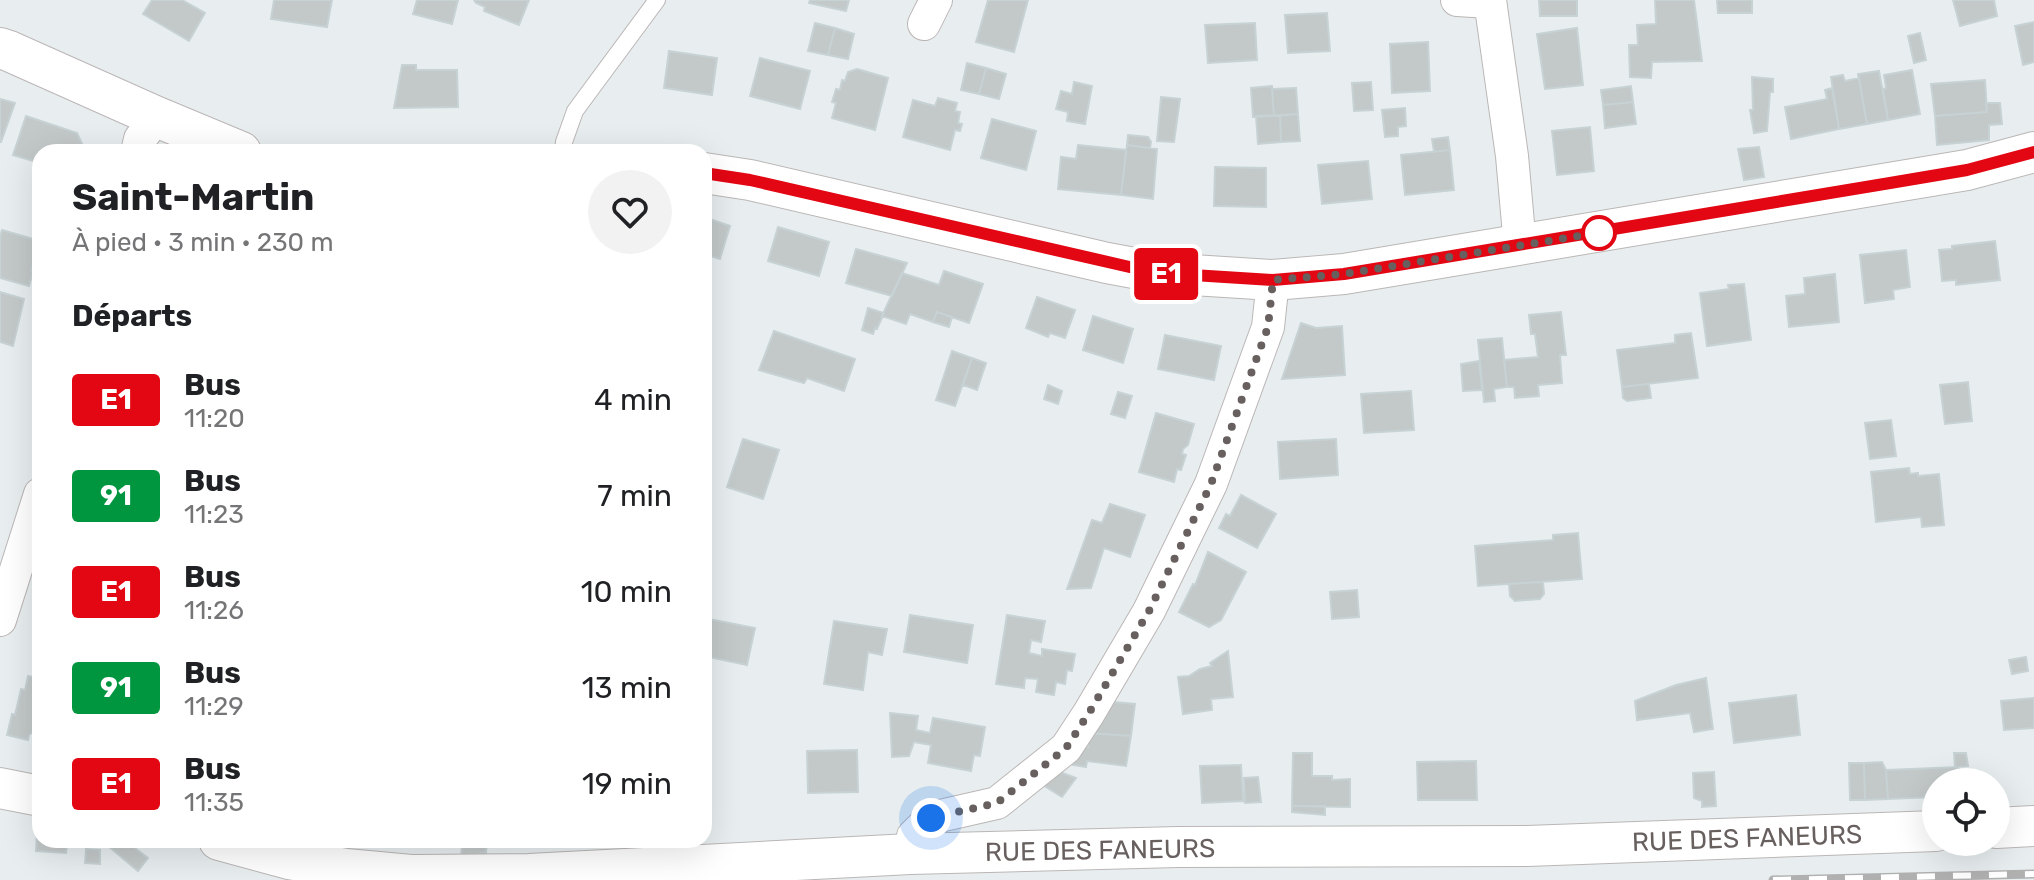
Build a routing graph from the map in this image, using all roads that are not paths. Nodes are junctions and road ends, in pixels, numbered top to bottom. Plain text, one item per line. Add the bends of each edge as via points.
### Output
1 (657, 0) edge
2 (1457, 0) edge
3 (1490, 1) edge
4 (0, 48) edge
5 (157, 117) junction
6 (139, 144) edge
7 (222, 144) edge
8 (564, 144) edge
9 (2034, 152) edge
10 (712, 174) edge
11 (1520, 246) junction
12 (1273, 280) junction
13 (32, 519) edge
14 (0, 620) edge
15 (0, 788) edge
16 (32, 794) edge
17 (2034, 826) edge
18 (2010, 827) edge
19 (1922, 832) edge
20 (248, 848) edge
21 (910, 854) junction

1 - 8 lane via 575,111
2 - 3 street
3 - 11 street
4 - 5 street
5 - 6 street
5 - 7 street
9 - 11 street via 1967,170
10 - 12 street via 1134,268
11 - 12 street
12 - 21 street via 1268,327 1211,484 1149,611 1089,713 1066,748 997,803 931,818 913,836
13 - 14 street
15 - 16 street
17 - 18 street
19 - 21 street, RUE DES FANEURS via 1527,846
20 - 21 street, RUE DES FANEURS via 346,869 411,875

